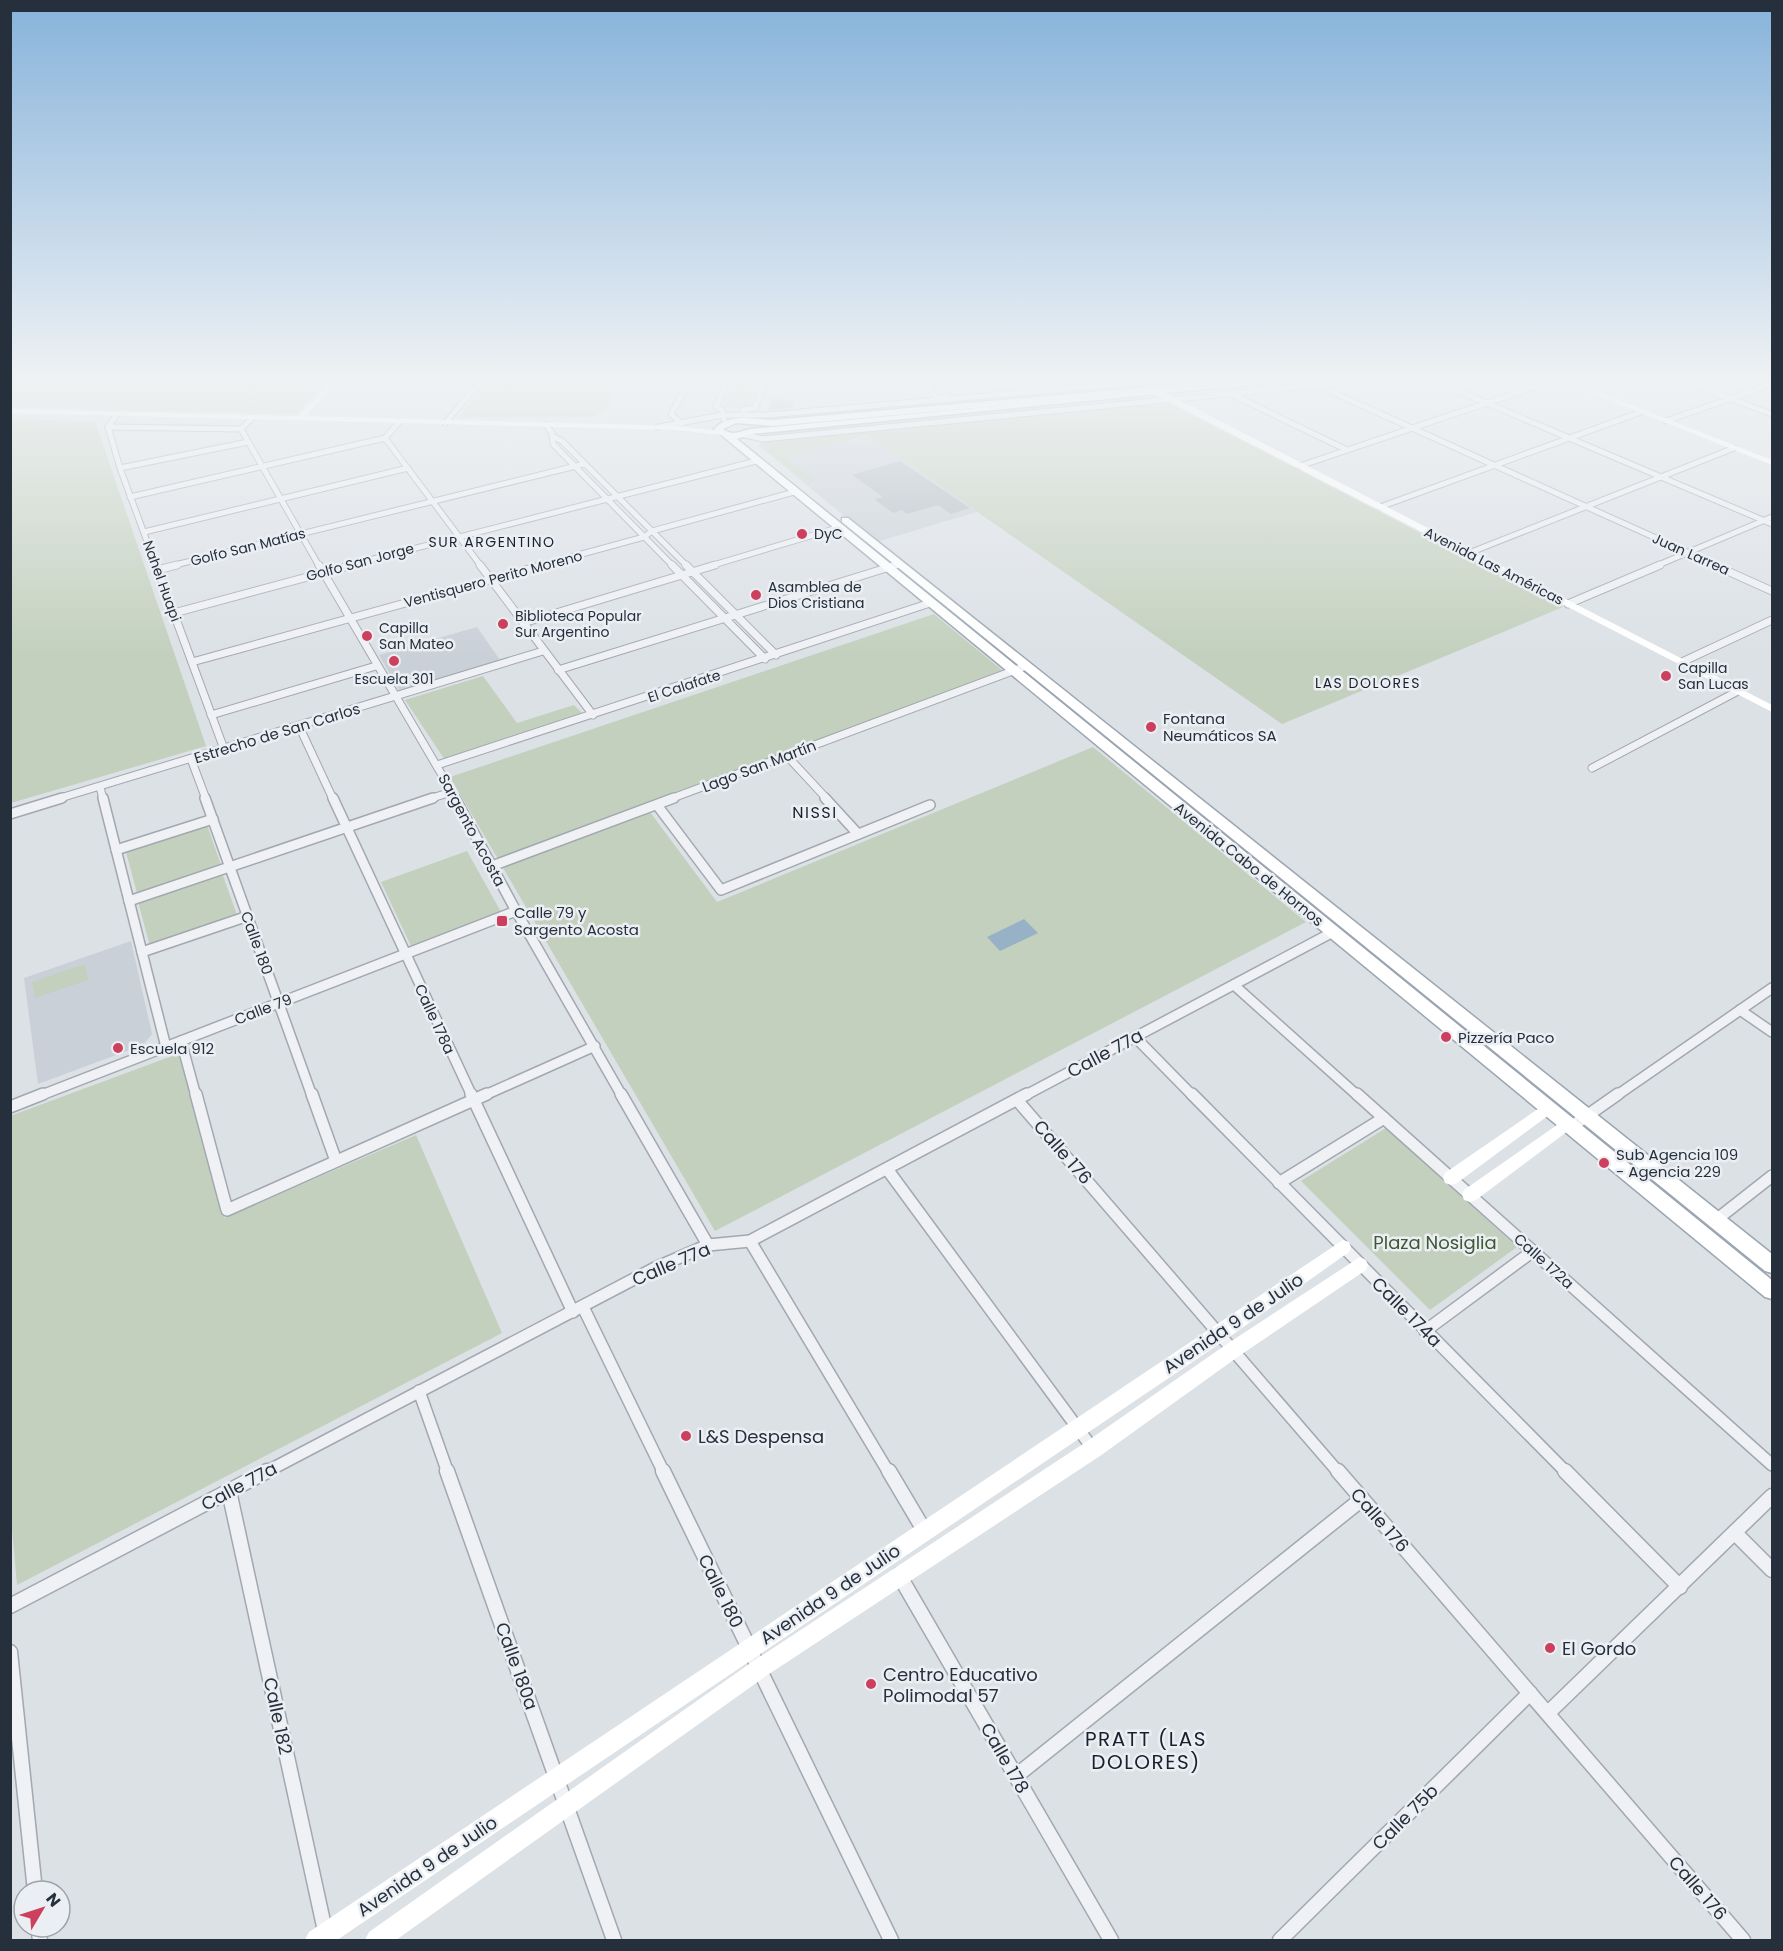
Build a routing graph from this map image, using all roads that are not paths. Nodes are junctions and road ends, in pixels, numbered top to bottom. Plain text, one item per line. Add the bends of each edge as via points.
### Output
1 (122, 473) edge
2 (237, 473) edge
3 (267, 473) edge
4 (387, 473) edge
5 (412, 473) edge
6 (549, 473) edge
7 (580, 473) edge
8 (593, 473) edge
9 (707, 473) edge
10 (771, 473) edge
11 (785, 473) edge
12 (1314, 473) edge
13 (1477, 473) edge
14 (1513, 473) edge
15 (1652, 473) edge
16 (1671, 473) edge
17 (1661, 477) junction
18 (794, 492) junction
19 (615, 496) junction
20 (130, 497) junction
21 (605, 498) junction
22 (282, 499) junction
23 (435, 501) junction
24 (1380, 507) junction
25 (1588, 507) junction
26 (1773, 517) edge
27 (1765, 521) junction
28 (1773, 524) edge
29 (837, 528) junction
30 (652, 531) junction
31 (144, 532) junction
32 (302, 533) junction
33 (459, 536) junction
34 (644, 537) junction
35 (1469, 553) junction
36 (1689, 554) junction
37 (893, 566) junction
38 (158, 570) junction
39 (691, 571) junction
40 (324, 572) junction
41 (682, 576) junction
42 (490, 580) junction
43 (1773, 591) edge
44 (930, 603) junction
45 (1568, 604) junction
46 (174, 613) junction
47 (734, 615) junction
48 (723, 618) junction
49 (349, 619) junction
50 (1773, 620) edge
51 (523, 623) junction
52 (543, 651) junction
53 (776, 655) junction
54 (765, 659) junction
55 (192, 662) junction
56 (1682, 662) junction
57 (376, 666) junction
58 (1026, 666) junction
59 (558, 670) junction
60 (1013, 671) junction
61 (1738, 691) junction
62 (394, 697) junction
63 (1773, 709) edge
64 (211, 715) junction
65 (593, 715) junction
66 (299, 726) junction
67 (224, 749) junction
68 (788, 756) junction
69 (192, 759) junction
70 (437, 765) junction
71 (1592, 768) dead end
72 (100, 787) junction
73 (451, 792) junction
74 (657, 805) junction
75 (930, 805) dead end
76 (10, 814) edge
77 (213, 819) junction
78 (346, 827) junction
79 (858, 834) junction
80 (116, 850) junction
81 (492, 866) junction
82 (230, 867) junction
83 (129, 901) junction
84 (516, 911) junction
85 (248, 916) junction
86 (1333, 932) junction
87 (142, 952) junction
88 (405, 954) junction
89 (1234, 985) junction
90 (1773, 988) edge
91 (279, 1003) junction
92 (1740, 1010) junction
93 (1773, 1032) edge
94 (1135, 1038) junction
95 (181, 1041) junction
96 (594, 1046) junction
97 (166, 1047) junction
98 (473, 1100) junction
99 (1017, 1100) junction
100 (10, 1107) edge
101 (1548, 1108) junction
102 (1587, 1116) junction
103 (1384, 1118) junction
104 (1569, 1126) junction
105 (336, 1161) junction
106 (887, 1169) junction
107 (1773, 1176) edge
108 (1451, 1178) junction
109 (1279, 1184) junction
110 (1470, 1195) junction
111 (1716, 1220) junction
112 (750, 1241) junction
113 (708, 1245) junction
114 (1343, 1247) junction
115 (1533, 1251) junction
116 (1360, 1265) junction
117 (1773, 1265) edge
118 (1773, 1291) edge
119 (578, 1309) junction
120 (1425, 1331) junction
121 (1219, 1334) junction
122 (1233, 1350) junction
123 (419, 1391) junction
124 (1077, 1427) junction
125 (1093, 1449) junction
126 (1773, 1465) edge
127 (229, 1491) junction
128 (1773, 1496) edge
129 (1362, 1499) junction
130 (924, 1530) junction
131 (1735, 1533) junction
132 (1773, 1570) edge
133 (899, 1575) junction
134 (1680, 1587) junction
135 (10, 1606) edge
136 (749, 1648) junction
137 (10, 1652) edge
138 (759, 1669) junction
139 (1530, 1693) junction
140 (1548, 1713) junction
141 (1016, 1776) junction
142 (557, 1779) junction
143 (567, 1807) junction
144 (33, 1879) edge
145 (323, 1939) edge
146 (1739, 1939) edge
147 (377, 1941) edge
148 (614, 1941) edge
149 (891, 1941) edge
150 (1111, 1941) edge
151 (1280, 1941) edge

1 - 20 street, Nahel Huapi
2 - 20 street
3 - 22 street, Sargento Acosta
4 - 22 street
5 - 23 street
6 - 23 street, Golfo San Matías
7 - 21 street
8 - 19 street
9 - 19 street, Golfo San Jorge
10 - 18 main road, Avenida Cabo de Hornos
11 - 37 main road, Avenida Cabo de Hornos
12 - 24 main road, Avenida Las Américas
13 - 24 street
14 - 25 street, Juan Larrea
15 - 17 street
16 - 17 street
17 - 25 street
17 - 27 street
18 - 29 main road, Avenida Cabo de Hornos
18 - 30 street, Ventisquero Perito Moreno
19 - 21 street, Golfo San Jorge
19 - 30 street
20 - 31 street, Nahel Huapi
21 - 33 street, Golfo San Jorge
21 - 34 street
22 - 31 street
22 - 32 street, Sargento Acosta
23 - 32 street, Golfo San Matías
23 - 33 street
24 - 35 main road, Avenida Las Américas
25 - 35 street
25 - 36 street, Juan Larrea
26 - 27 street
27 - 28 street
27 - 36 street
29 - 37 main road, Avenida Cabo de Hornos
29 - 39 street
30 - 34 street, Ventisquero Perito Moreno
30 - 39 street
31 - 38 street, Nahel Huapi
32 - 38 street, Golfo San Matías
32 - 40 street, Sargento Acosta
33 - 40 street, Golfo San Jorge
33 - 42 street
34 - 41 street
34 - 42 street, Ventisquero Perito Moreno
35 - 45 main road, Avenida Las Américas
36 - 43 street, Juan Larrea
36 - 45 street
37 - 44 main road, Avenida Cabo de Hornos
37 - 47 street
37 - 58 main road, Avenida Cabo de Hornos
38 - 46 street, Nahel Huapi
39 - 41 street
39 - 47 street
40 - 46 street, Golfo San Jorge
40 - 49 street, Sargento Acosta
41 - 48 street
41 - 51 street
42 - 49 street, Ventisquero Perito Moreno
42 - 51 street
44 - 53 street, El Calafate
44 - 60 main road, Avenida Cabo de Hornos
45 - 56 main road, Avenida Las Américas
46 - 55 street, Nahel Huapi
47 - 48 street
47 - 53 street
48 - 54 street
48 - 59 street
49 - 55 street, Ventisquero Perito Moreno
49 - 57 street, Sargento Acosta
50 - 56 street
51 - 52 street
52 - 59 street
52 - 62 street, Estrecho de San Carlos
53 - 54 street, El Calafate
54 - 65 street, El Calafate
55 - 64 street, Nahel Huapi
56 - 61 main road, Avenida Las Américas
57 - 62 street, Sargento Acosta
57 - 64 street
58 - 60 street, Lago San Martín
58 - 102 main road, Avenida Cabo de Hornos
59 - 65 street
60 - 68 street, Lago San Martín
60 - 86 main road, Avenida Cabo de Hornos
61 - 63 main road, Avenida Las Américas
61 - 71 street
62 - 66 street, Estrecho de San Carlos
62 - 70 street, Sargento Acosta
64 - 67 street, Nahel Huapi
65 - 70 street, El Calafate
66 - 67 street, Estrecho de San Carlos
66 - 78 street, Calle 178a
67 - 69 street, Estrecho de San Carlos
68 - 74 street, Lago San Martín
68 - 79 street
69 - 72 street, Estrecho de San Carlos
69 - 77 street, Calle 180
70 - 73 street, Sargento Acosta
72 - 76 street, Estrecho de San Carlos
72 - 80 street
73 - 78 street
73 - 81 street, Sargento Acosta
74 - 79 street via 721,890
74 - 81 street, Lago San Martín
75 - 79 street
77 - 80 street
77 - 82 street, Calle 180
78 - 82 street
78 - 88 street, Calle 178a
80 - 83 street
81 - 84 street, Sargento Acosta
82 - 83 street
82 - 85 street, Calle 180
83 - 87 street
84 - 88 street, Calle 79
84 - 96 street, Sargento Acosta
85 - 87 street
85 - 91 street, Calle 180
86 - 89 street, Calle 77a
86 - 101 main road, Avenida Cabo de Hornos
87 - 97 street
88 - 91 street, Calle 79
88 - 98 street, Calle 178a
89 - 94 street, Calle 77a
89 - 103 street, Calle 172a
90 - 92 street
91 - 95 street, Calle 79
91 - 105 street, Calle 180
92 - 93 street
92 - 102 street
94 - 99 street, Calle 77a
94 - 109 street, Calle 174a
95 - 97 street, Calle 79
95 - 105 street via 227,1210
96 - 98 street
96 - 113 street, Sargento Acosta
97 - 100 street, Calle 79
98 - 105 street
98 - 119 street, Calle 178a
99 - 106 street, Calle 77a
99 - 121 street, Calle 176
101 - 104 main road, Avenida Cabo de Hornos
101 - 108 main road
102 - 104 street
102 - 111 main road, Avenida Cabo de Hornos
103 - 108 street, Calle 172a
103 - 109 street
104 - 110 main road
104 - 118 main road, Avenida Cabo de Hornos
106 - 112 street, Calle 77a
106 - 124 street
107 - 111 street
108 - 110 street, Calle 172a
109 - 114 street, Calle 174a
110 - 115 street, Calle 172a
111 - 117 main road, Avenida Cabo de Hornos
112 - 113 street, Calle 77a
112 - 130 street
113 - 119 street, Calle 77a
114 - 116 street, Calle 174a
114 - 121 main road, Avenida 9 de Julio
115 - 120 street
115 - 126 street, Calle 172a
116 - 120 street, Calle 174a
116 - 122 main road, Avenida 9 de Julio
119 - 123 street, Calle 77a
119 - 136 street, Calle 180
120 - 134 street, Calle 174a
121 - 122 street, Calle 176
121 - 124 main road, Avenida 9 de Julio
122 - 125 main road, Avenida 9 de Julio
122 - 129 street, Calle 176
123 - 127 street, Calle 77a
123 - 142 street, Calle 180a
124 - 125 street
124 - 130 main road, Avenida 9 de Julio
125 - 133 main road, Avenida 9 de Julio
127 - 135 street, Calle 77a
127 - 145 street, Calle 182
128 - 131 street
129 - 139 street, Calle 176
129 - 141 street
130 - 136 main road, Avenida 9 de Julio
131 - 132 street
131 - 134 street
133 - 138 main road, Avenida 9 de Julio
133 - 141 street, Calle 178
134 - 140 street
136 - 138 street, Calle 180
136 - 142 main road, Avenida 9 de Julio
137 - 144 street
138 - 143 main road, Avenida 9 de Julio
138 - 149 street, Calle 180
139 - 140 street, Calle 176
139 - 151 street, Calle 75b
140 - 146 street, Calle 176
141 - 150 street, Calle 178
142 - 143 street, Calle 180a
142 - 145 main road, Avenida 9 de Julio
143 - 147 main road, Avenida 9 de Julio
143 - 148 street, Calle 180a

